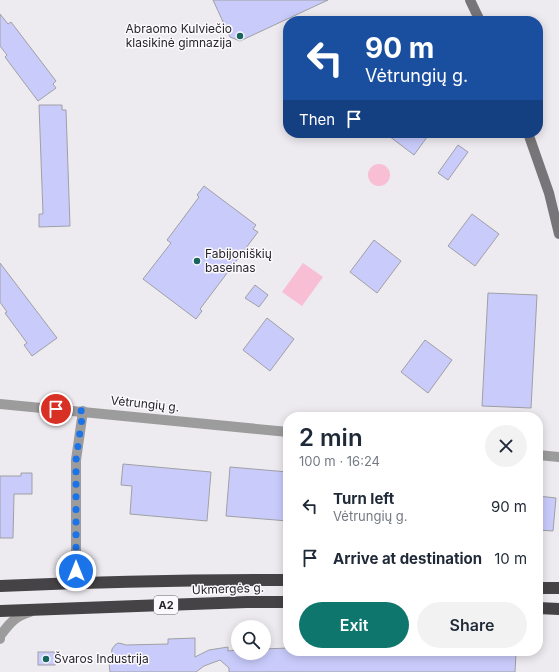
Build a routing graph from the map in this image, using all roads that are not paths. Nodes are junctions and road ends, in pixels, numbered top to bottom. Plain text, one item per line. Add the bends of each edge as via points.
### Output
1 (470, 0) edge
2 (478, 16) edge
3 (530, 138) edge
4 (559, 234) edge
5 (0, 404) edge
6 (83, 411) junction
7 (283, 431) edge
8 (543, 455) edge
9 (559, 457) edge
10 (283, 580) edge
11 (76, 582) junction
12 (0, 586) edge
13 (543, 588) edge
14 (559, 588) edge
15 (283, 602) edge
16 (543, 608) edge
17 (44, 609) junction
18 (559, 609) edge
19 (0, 611) edge
20 (0, 639) edge

1 - 2 main road
3 - 4 main road
5 - 6 street, Vėtrungių g.
6 - 7 street, Vėtrungių g.
6 - 11 street via 76,460
8 - 9 street
10 - 11 highway, Ukmergės g. / A2
11 - 12 highway, Ukmergės g. / A2
13 - 14 highway
15 - 17 highway, Ukmergės g. / A2
16 - 18 highway
17 - 19 highway, Ukmergės g. / A2
17 - 20 street via 18,616 10,621

